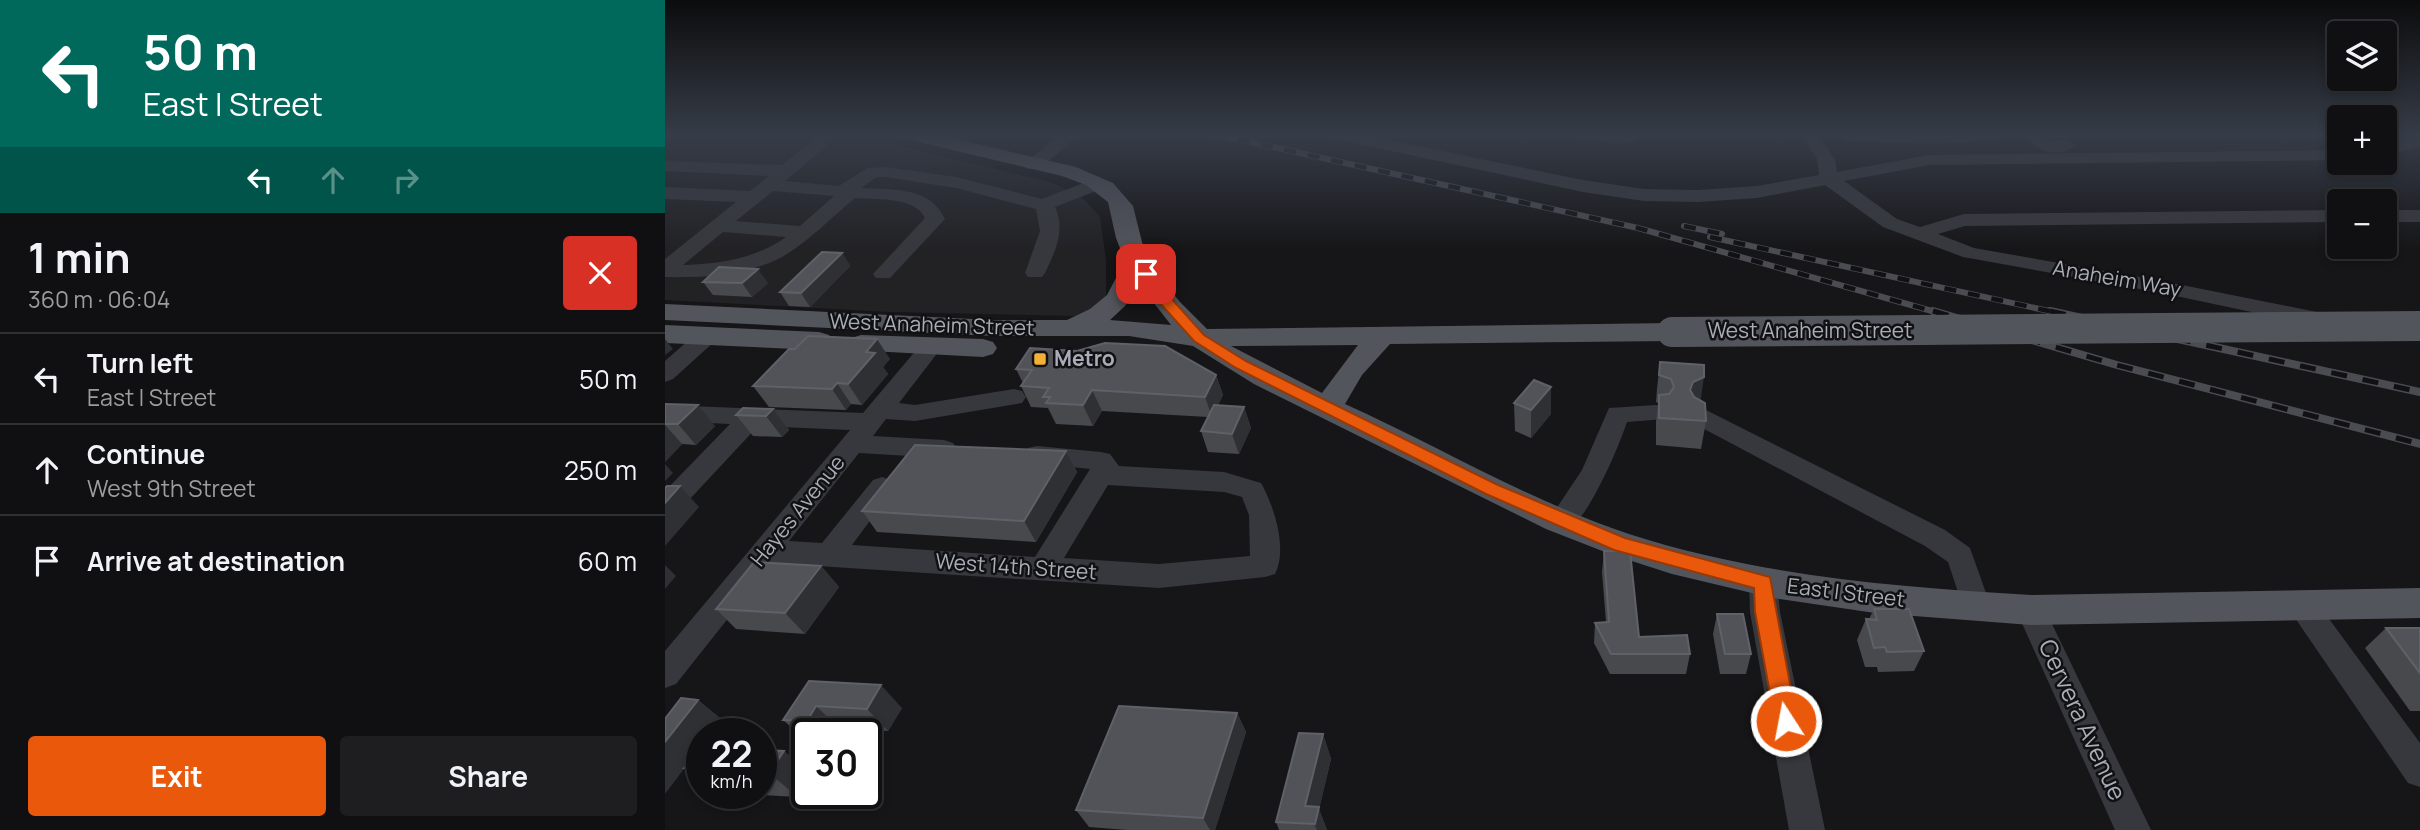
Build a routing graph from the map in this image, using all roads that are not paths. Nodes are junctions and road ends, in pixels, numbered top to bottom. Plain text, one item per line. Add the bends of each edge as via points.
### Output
1 (785, 173) edge
2 (872, 173) edge
3 (891, 173) edge
4 (1071, 173) edge
5 (1520, 173) edge
6 (1828, 173) edge
7 (1862, 173) edge
8 (1829, 179) junction
9 (1098, 183) junction
10 (762, 191) junction
11 (847, 192) junction
12 (665, 193) edge
13 (1044, 205) junction
14 (2327, 216) edge
15 (2397, 216) edge
16 (2420, 216) edge
17 (718, 226) junction
18 (802, 232) junction
19 (1919, 234) junction
20 (1138, 260) junction
21 (665, 270) edge
22 (1035, 273) dead end
23 (883, 274) dead end
24 (665, 312) edge
25 (2420, 326) edge
26 (1065, 329) junction
27 (665, 334) edge
28 (707, 336) junction
29 (1383, 336) junction
30 (1199, 338) junction
31 (2420, 340) edge
32 (931, 347) junction
33 (665, 374) edge
34 (1014, 397) dead end
35 (1329, 407) junction
36 (665, 413) edge
37 (1656, 413) edge
38 (874, 416) junction
39 (1700, 416) edge
40 (752, 417) junction
41 (852, 444) junction
42 (913, 447) junction
43 (971, 451) edge
44 (1009, 453) edge
45 (1103, 470) junction
46 (665, 508) edge
47 (1562, 521) junction
48 (766, 551) junction
49 (829, 555) junction
50 (1043, 568) junction
51 (1763, 582) junction
52 (2420, 603) edge
53 (2304, 606) junction
54 (1976, 607) junction
55 (2031, 610) junction
56 (665, 674) edge
57 (2420, 771) edge
58 (1807, 830) edge
59 (2133, 830) edge

1 - 10 street
2 - 11 street
3 - 13 street via 967,185
4 - 9 main road
5 - 8 street via 1644,195 1756,192
6 - 8 street
7 - 8 street
8 - 19 street, Anaheim Way via 1890,223
9 - 13 street
9 - 20 main road via 1116,197 1125,214 1128,240
10 - 11 street
10 - 12 street
10 - 17 street
11 - 18 street
11 - 23 street via 915,198 935,219
13 - 22 street via 1051,216 1049,243
14 - 19 street via 1964,220
15 - 16 street
17 - 18 street
17 - 21 street
18 - 21 street via 777,252 752,260 698,272
19 - 31 street, Anaheim Way via 1985,256 2162,286
20 - 26 main road via 1117,301 1098,318
20 - 30 main road via 1154,288
24 - 26 main road, West Anaheim Street
25 - 29 main road, West Anaheim Street, bridge
26 - 30 main road, West Anaheim Street via 1129,328
27 - 28 main road, West Anaheim Street
28 - 32 main road, West Anaheim Street
28 - 33 street
29 - 30 main road, West Anaheim Street
29 - 35 main road via 1354,364
30 - 32 main road, West Anaheim Street via 1139,348
30 - 35 main road, East I Street
32 - 38 street, Hayes Avenue
34 - 38 street
35 - 47 main road, East I Street
36 - 40 street
37 - 47 street via 1618,414 1602,460
38 - 40 street
38 - 41 street, Hayes Avenue
39 - 54 street via 1934,538 1960,556
40 - 46 street
41 - 42 street
41 - 48 street, Hayes Avenue
42 - 43 street
42 - 49 street
44 - 45 street via 1101,461
45 - 50 street
45 - 50 street, West 14th Street via 1224,482 1252,491 1263,515 1265,566 1159,576
47 - 51 main road, East I Street via 1621,545
48 - 49 street, West 14th Street
48 - 56 street, Hayes Avenue
49 - 50 street, West 14th Street
51 - 54 main road, East I Street
51 - 58 street
52 - 53 main road, East I Street
53 - 55 main road, East I Street
53 - 57 street
54 - 55 main road, East I Street
55 - 59 street, Cervera Avenue

